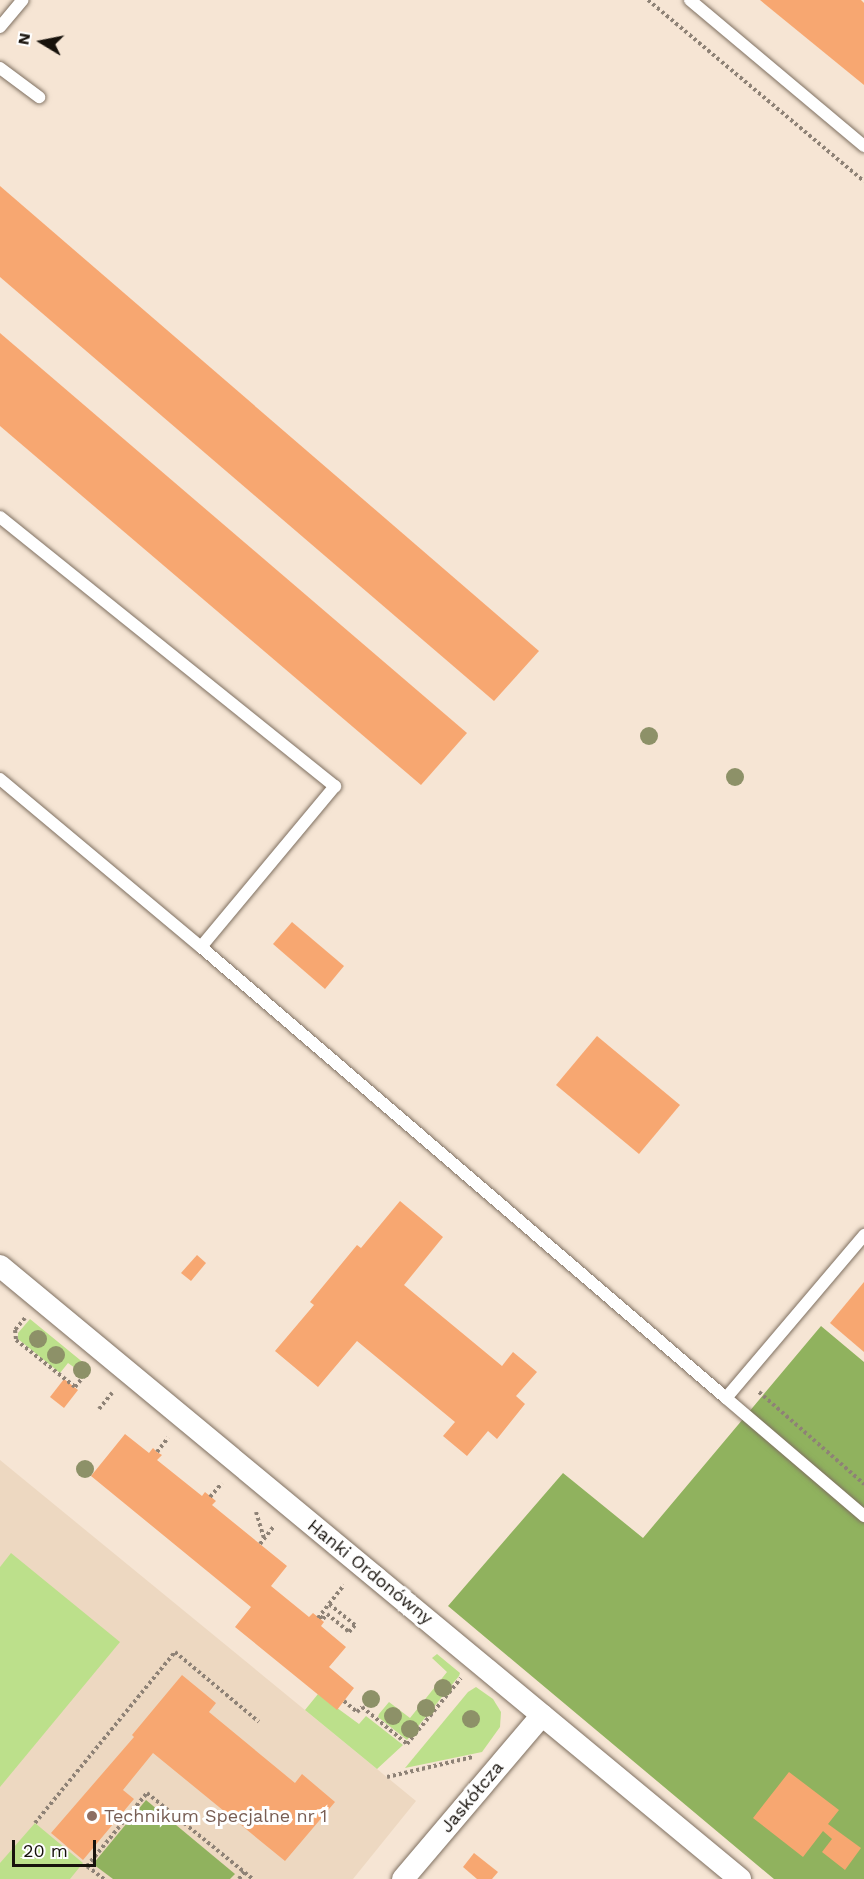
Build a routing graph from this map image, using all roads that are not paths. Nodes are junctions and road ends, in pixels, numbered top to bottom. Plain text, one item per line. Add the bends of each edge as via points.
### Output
1 (24, 0) edge
2 (690, 0) edge
3 (0, 27) edge
4 (0, 68) edge
5 (39, 97) dead end
6 (864, 146) edge
7 (0, 517) edge
8 (0, 779) edge
9 (201, 947) junction
10 (864, 1235) edge
11 (0, 1266) edge
12 (726, 1398) junction
13 (864, 1516) edge
14 (542, 1715) junction
15 (403, 1879) edge
16 (740, 1879) edge

1 - 3 lane
2 - 6 lane
4 - 5 lane
7 - 9 lane via 335,786
8 - 9 lane
9 - 12 lane
10 - 12 lane
11 - 14 street, Hanki Ordonówny
12 - 13 lane
14 - 15 street, Jaskółcza
14 - 16 street, Hanki Ordonówny

